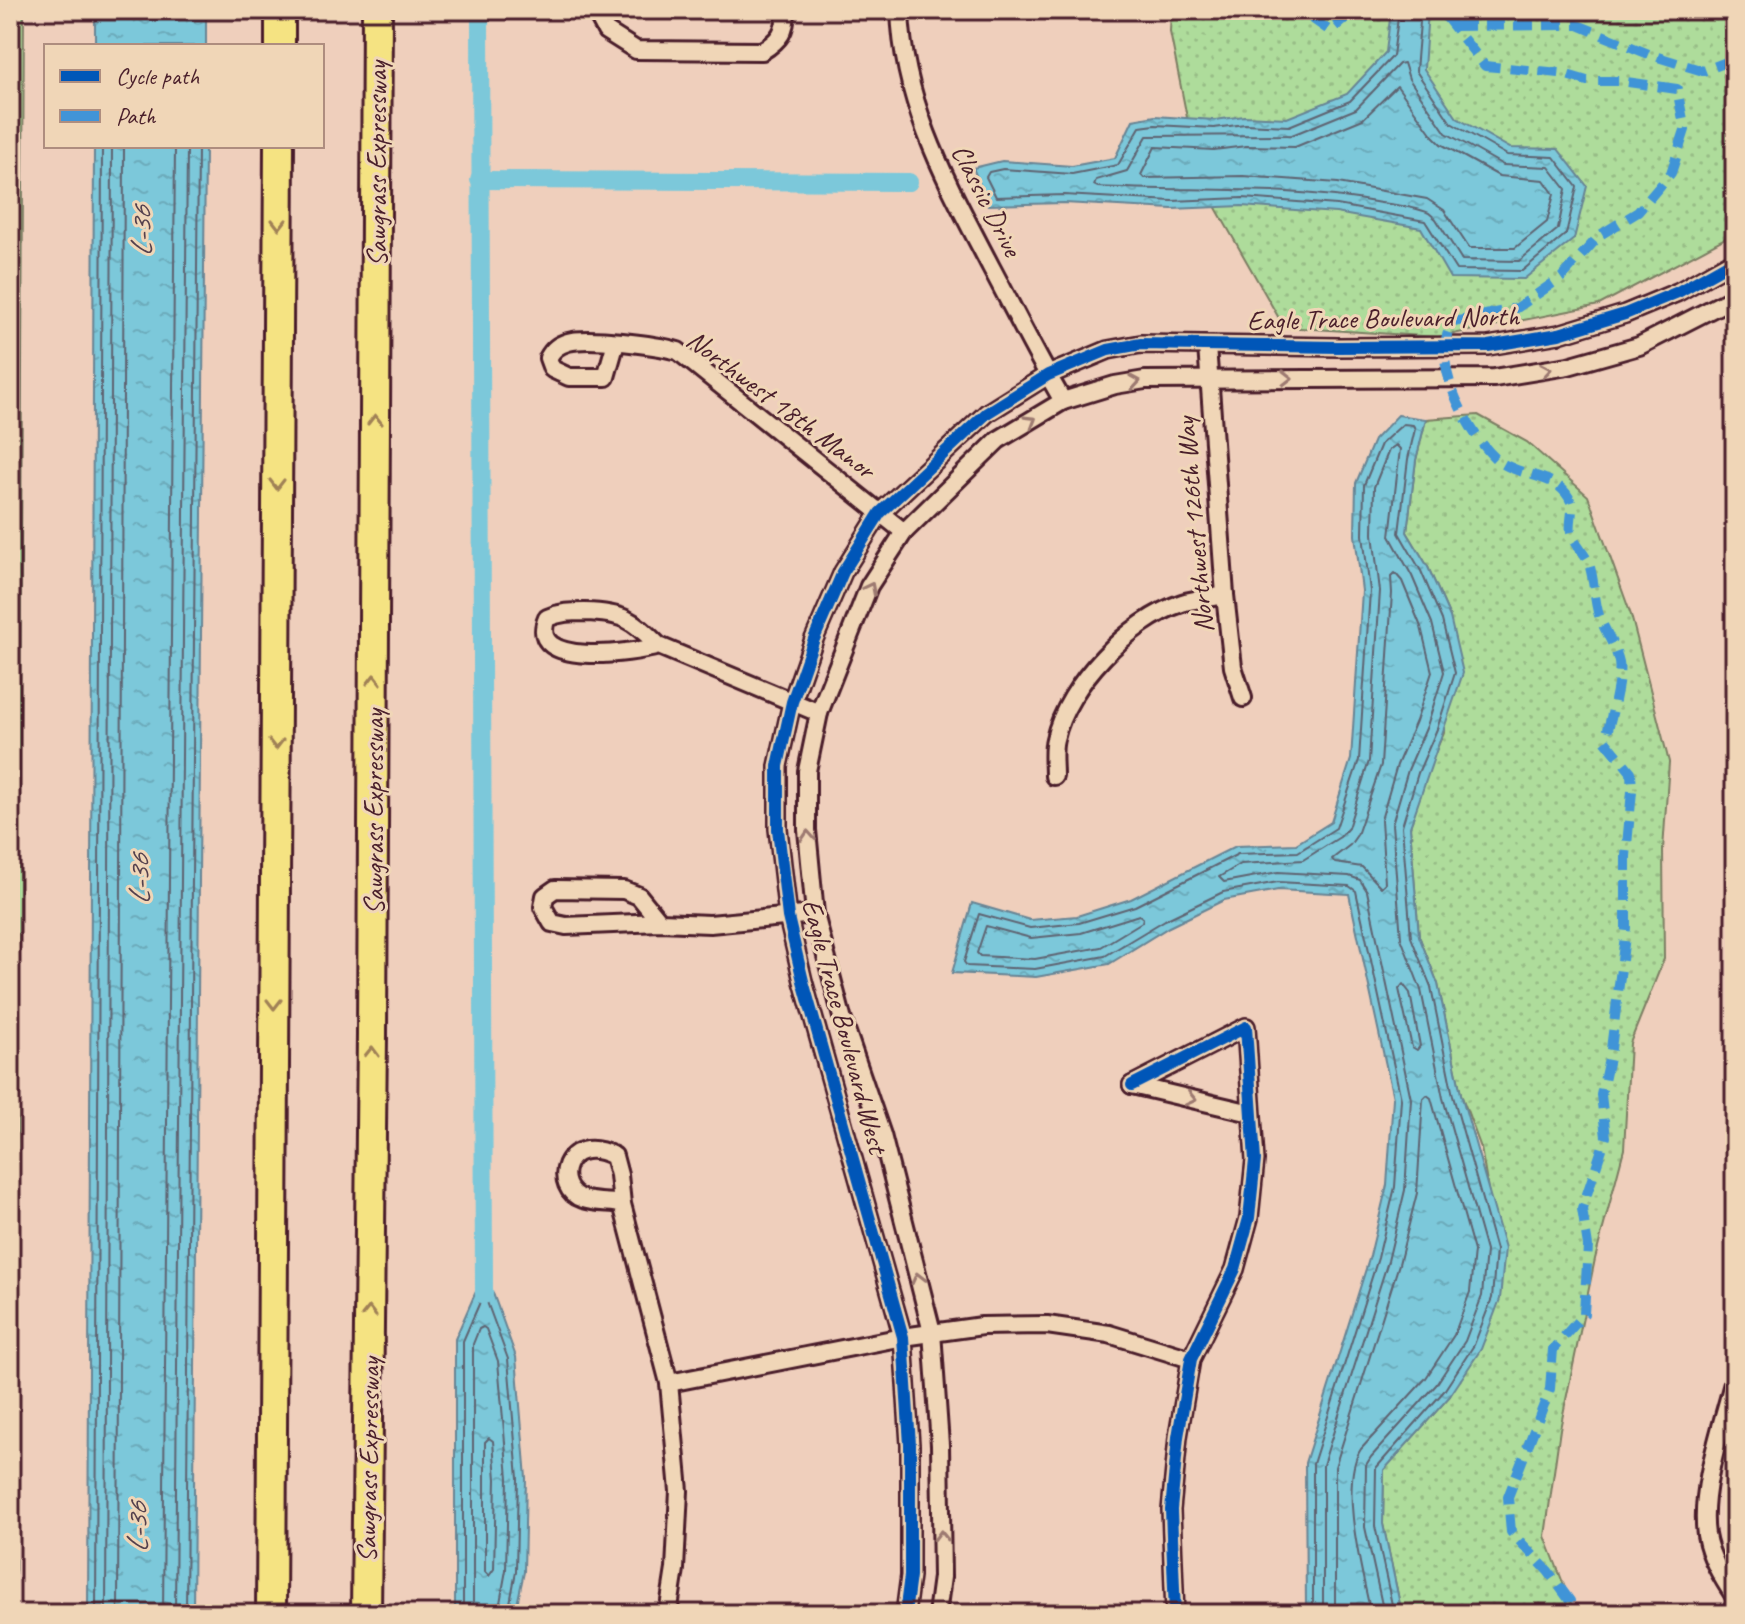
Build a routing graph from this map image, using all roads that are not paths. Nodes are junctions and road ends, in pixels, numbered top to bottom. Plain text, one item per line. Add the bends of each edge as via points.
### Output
1 (280, 10) edge
2 (377, 10) edge
3 (598, 10) edge
4 (786, 10) edge
5 (900, 10) edge
6 (280, 44) edge
7 (279, 148) edge
8 (1735, 260) edge
9 (1735, 297) edge
10 (616, 342) dead end
11 (1207, 346) junction
12 (1048, 375) junction
13 (1209, 378) junction
14 (1063, 401) junction
15 (880, 513) junction
16 (904, 532) junction
17 (1225, 595) junction
18 (659, 646) junction
19 (1243, 698) dead end
20 (792, 702) junction
21 (819, 713) junction
22 (1054, 776) dead end
23 (815, 914) junction
24 (788, 917) junction
25 (660, 922) junction
26 (1251, 1113) junction
27 (622, 1204) dead end
28 (932, 1332) junction
29 (903, 1337) junction
30 (1191, 1359) junction
31 (1735, 1375) edge
32 (669, 1383) junction
33 (1735, 1597) edge
34 (271, 1614) edge
35 (366, 1614) edge
36 (668, 1614) edge
37 (905, 1614) edge
38 (937, 1614) edge
39 (1175, 1614) edge

1 - 6 highway
35 -> 2 highway, Sawgrass Expressway
3 - 4 street via 606,31 636,50 762,51 786,28
5 - 12 street, Classic Drive via 908,76 922,128
7 -> 34 highway
8 - 11 street, Eagle Trace Boulevard North via 1625,314 1559,334 1488,346
13 -> 9 street, Eagle Trace Boulevard North via 1494,378 1568,366 1639,346
10 - 15 street, Northwest 18th Manor via 678,351
11 - 12 street, Eagle Trace Boulevard West via 1141,344 1108,350
11 - 13 street, Northwest 126th Way
12 - 14 street, Classic Drive
12 - 15 street, Eagle Trace Boulevard West via 987,413
14 -> 13 street, Eagle Trace Boulevard West via 1145,380
13 - 17 street, Northwest 126th Way
16 -> 14 street, Eagle Trace Boulevard West via 998,440
15 - 16 street, Northwest 18th Manor
15 - 20 street, Eagle Trace Boulevard West via 843,572
21 -> 16 street, Eagle Trace Boulevard West via 869,586
17 - 19 street, Northwest 126th Way via 1233,667
17 - 22 street via 1182,603 1155,615 1100,662 1059,724
18 - 18 street via 615,613 562,611 547,618 543,628 545,640 561,653 636,653
18 - 20 street
20 - 21 street
20 - 24 street, Eagle Trace Boulevard West via 778,766 778,829
23 -> 21 street, Eagle Trace Boulevard West via 807,771
23 - 24 street
28 -> 23 street, Eagle Trace Boulevard West via 882,1135 843,1021
24 - 25 street
24 - 29 street, Eagle Trace Boulevard West
25 - 25 street via 639,896 624,890 555,889 545,896 543,907 552,923 566,926
26 -> 26 street via 1246,1027 1132,1085
26 - 30 street via 1255,1160 1249,1218 1235,1269
27 - 32 street
28 - 29 street
28 - 30 street via 1047,1325 1109,1334
38 -> 28 street, Eagle Trace Boulevard West via 942,1577 940,1445
29 - 32 street
29 - 37 street, Eagle Trace Boulevard West via 910,1445
30 - 39 street via 1171,1510
31 - 33 street via 1707,1485 1706,1535
32 - 36 street via 679,1491

